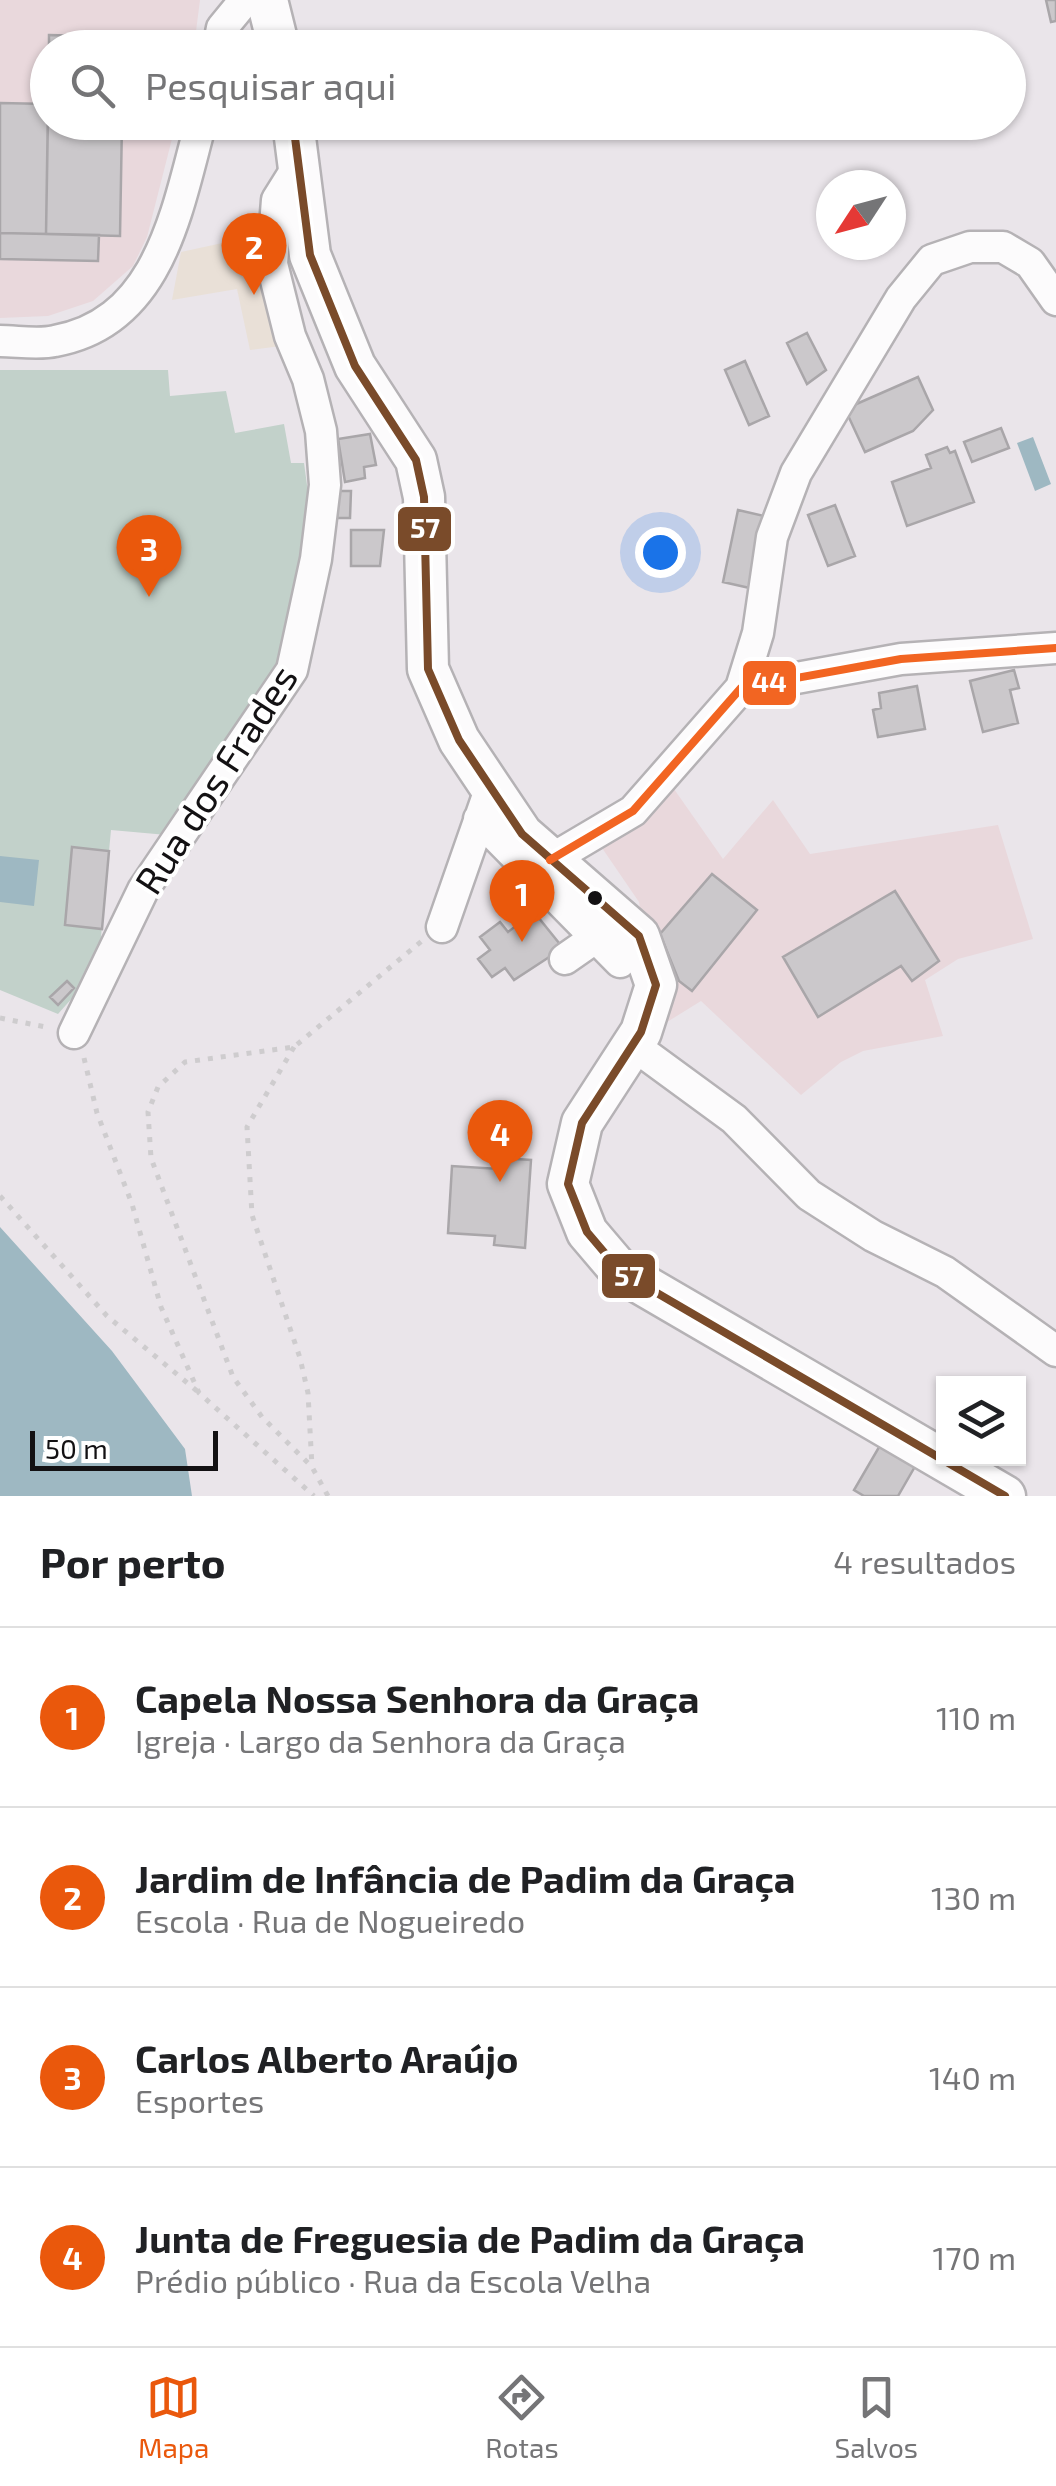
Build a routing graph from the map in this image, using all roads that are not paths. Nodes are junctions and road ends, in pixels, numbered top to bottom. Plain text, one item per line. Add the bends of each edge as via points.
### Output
1 (244, 0) edge
2 (266, 0) edge
3 (222, 30) edge
4 (274, 30) edge
5 (196, 140) edge
6 (294, 140) edge
7 (297, 168) junction
8 (1056, 300) edge
9 (0, 341) edge
10 (1056, 648) edge
11 (742, 688) junction
12 (484, 804) junction
13 (550, 860) junction
14 (442, 927) road end
15 (598, 936) junction
16 (565, 959) dead end
17 (620, 962) dead end
18 (74, 1033) road end
19 (633, 1044) junction
20 (1056, 1352) edge
21 (1006, 1496) edge

1 - 3 street
2 - 4 main road
5 - 9 street via 170,236 139,295 99,327 53,342
6 - 7 main road
7 - 12 main road via 310,255 355,366 416,460 424,497 428,670
7 - 18 street, Rua dos Frades via 276,200 272,264 321,431 324,485 292,670 143,890
8 - 11 street via 1030,263 1003,246 932,260 796,473 772,537
10 - 11 street via 901,659
11 - 13 street via 632,811
12 - 13 main road
12 - 14 street
12 - 15 street
13 - 19 main road via 639,936 656,984
15 - 16 street
15 - 17 street
19 - 20 street via 734,1119 809,1196 945,1272
19 - 21 main road via 582,1123 568,1184 587,1232 621,1272

